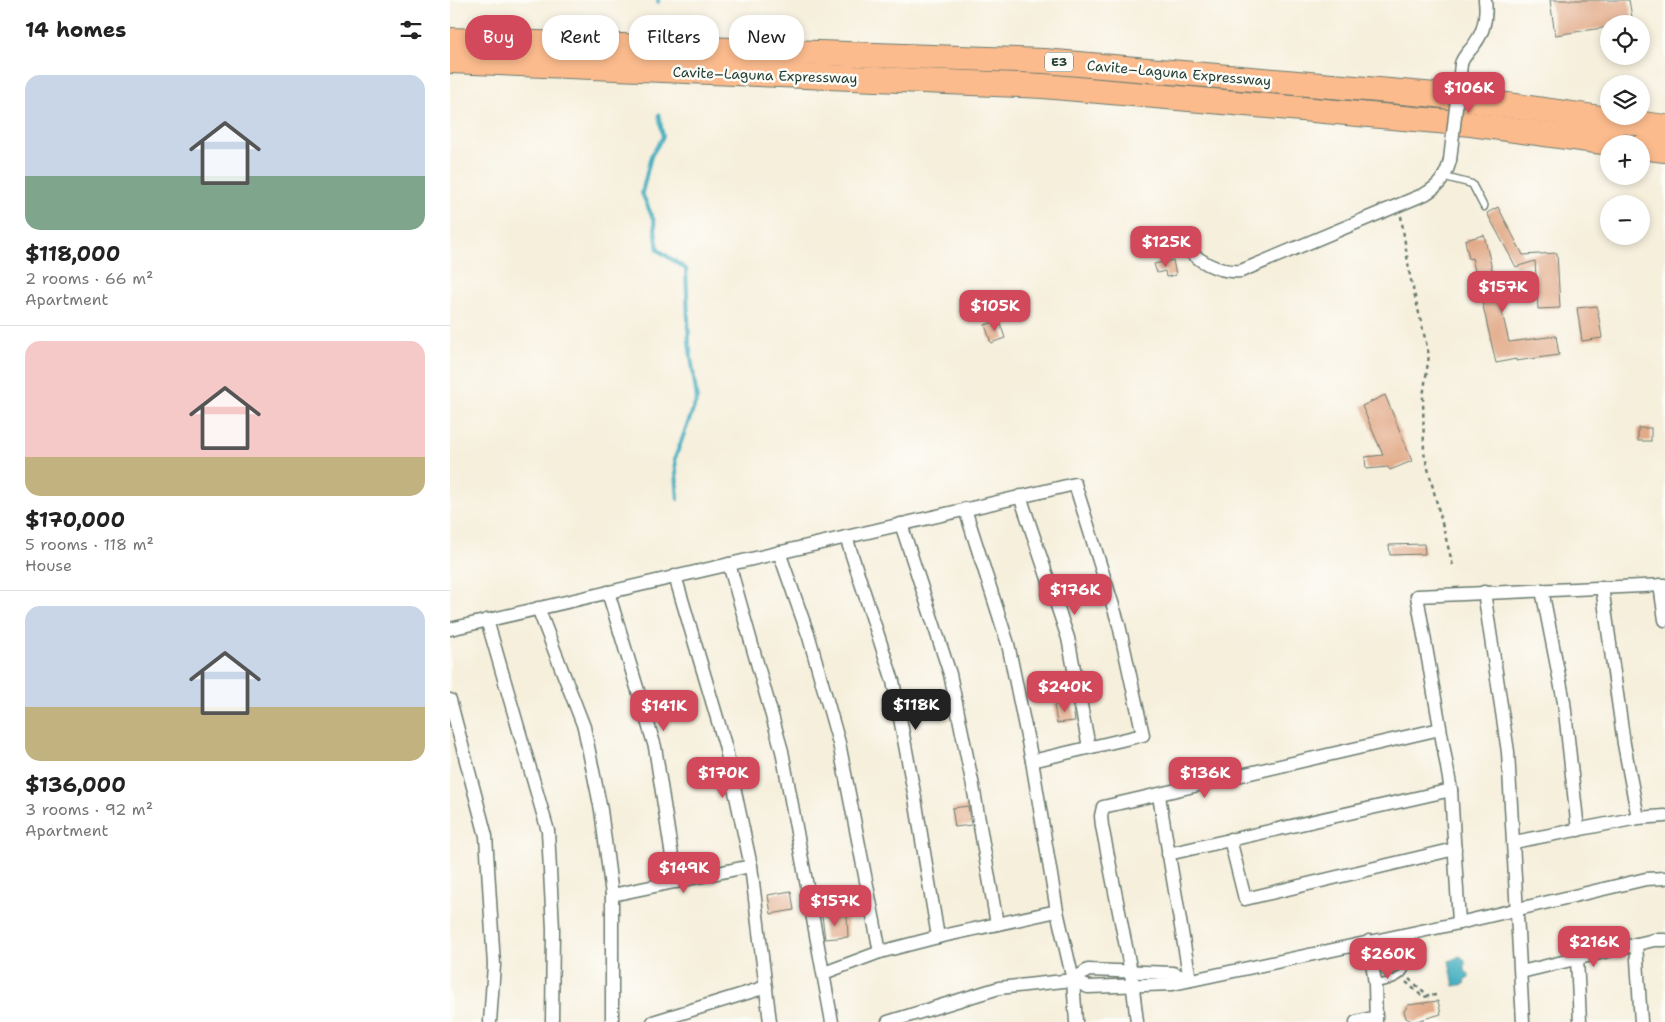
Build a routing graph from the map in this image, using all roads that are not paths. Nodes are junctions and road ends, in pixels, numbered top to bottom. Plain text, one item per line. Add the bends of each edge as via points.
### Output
1 (1485, 0) edge
2 (450, 40) edge
3 (450, 61) edge
4 (1665, 127) edge
5 (1600, 142) edge
6 (1650, 148) edge
7 (1665, 150) edge
8 (1445, 177) junction
9 (1484, 207) dead end
10 (1183, 244) dead end
11 (1020, 496) junction
12 (965, 509) junction
13 (901, 524) junction
14 (846, 537) junction
15 (779, 552) junction
16 (729, 564) junction
17 (675, 576) junction
18 (1662, 585) edge
19 (1602, 587) junction
20 (1542, 590) junction
21 (608, 592) junction
22 (1484, 592) junction
23 (538, 608) junction
24 (487, 620) junction
25 (1665, 620) edge
26 (450, 628) edge
27 (450, 700) edge
28 (1440, 729) junction
29 (1089, 747) junction
30 (1032, 761) junction
31 (1451, 790) junction
32 (1159, 796) junction
33 (1665, 816) edge
34 (1638, 818) junction
35 (1578, 830) junction
36 (1230, 839) junction
37 (1514, 842) junction
38 (1455, 849) junction
39 (1168, 854) junction
40 (751, 866) junction
41 (1665, 878) edge
42 (676, 882) junction
43 (612, 895) junction
44 (1517, 909) junction
45 (1057, 911) junction
46 (1459, 923) junction
47 (997, 924) junction
48 (1404, 934) junction
49 (938, 937) junction
50 (1665, 940) edge
51 (1369, 942) junction
52 (1636, 944) junction
53 (880, 952) junction
54 (1578, 958) junction
55 (1521, 972) junction
56 (824, 974) junction
57 (1132, 978) junction
58 (1073, 980) junction
59 (1190, 980) junction
60 (1375, 984) junction
61 (766, 987) junction
62 (1376, 1020) edge
63 (490, 1022) edge
64 (552, 1022) edge
65 (612, 1022) edge
66 (653, 1022) edge
67 (770, 1022) edge
68 (832, 1022) edge
69 (888, 1022) edge
70 (1076, 1022) edge
71 (1137, 1022) edge
72 (1356, 1022) edge
73 (1523, 1022) edge
74 (1580, 1022) edge
75 (1641, 1022) edge

1 - 8 street, bridge via 1481,34 1461,64 1450,160
2 - 4 highway, Cavite–Laguna Expressway / E3 via 1044,61 1436,96
3 - 5 highway, Cavite–Laguna Expressway / E3 via 1042,86 1471,124
6 - 7 highway
8 - 9 lane via 1472,184
8 - 10 street via 1436,188 1241,271 1218,269 1193,255
11 - 12 street
11 - 29 street via 1068,638
11 - 29 street via 1075,484 1119,625 1144,735
12 - 13 street
12 - 30 street via 1008,644
13 - 14 street
13 - 47 street via 950,674
14 - 15 street
14 - 49 street via 893,681
15 - 16 street
15 - 53 street via 809,637 839,743
16 - 17 street
16 - 56 street via 782,750
17 - 21 street
17 - 40 street via 726,744
18 - 19 street
18 - 25 street
19 - 20 street
19 - 34 street
20 - 22 street
20 - 35 street via 1564,702
21 - 23 street
21 - 42 street via 655,747
22 - 28 street via 1417,596
22 - 37 street via 1508,752
23 - 24 street
23 - 43 street via 584,727 601,810
24 - 26 street
24 - 64 street via 548,831 553,929
27 - 63 street via 486,836 494,966
28 - 31 street
28 - 32 street
29 - 30 street
30 - 45 street
31 - 36 street
31 - 38 street
32 - 39 street
32 - 57 street via 1103,807 1101,816
33 - 34 street
34 - 35 street
35 - 37 street
36 - 38 street via 1245,899
36 - 39 street
37 - 44 street
38 - 46 street
39 - 59 street
40 - 42 street
40 - 61 street
41 - 44 street via 1646,879
42 - 43 street
43 - 65 street
44 - 46 street
44 - 55 street
45 - 47 street
45 - 58 street
46 - 48 street
47 - 49 street
48 - 51 street
48 - 60 lane via 1408,960 1402,975 1390,982
49 - 53 street
50 - 52 street
51 - 59 street
51 - 60 street
52 - 54 street
52 - 75 street
53 - 56 street
54 - 55 street
54 - 74 street
55 - 73 street
56 - 68 street
57 - 58 street via 1088,987
57 - 59 street via 1173,984
57 - 71 street
58 - 69 street via 999,988
58 - 70 street
60 - 62 street
61 - 66 street
61 - 67 street
62 - 72 street

